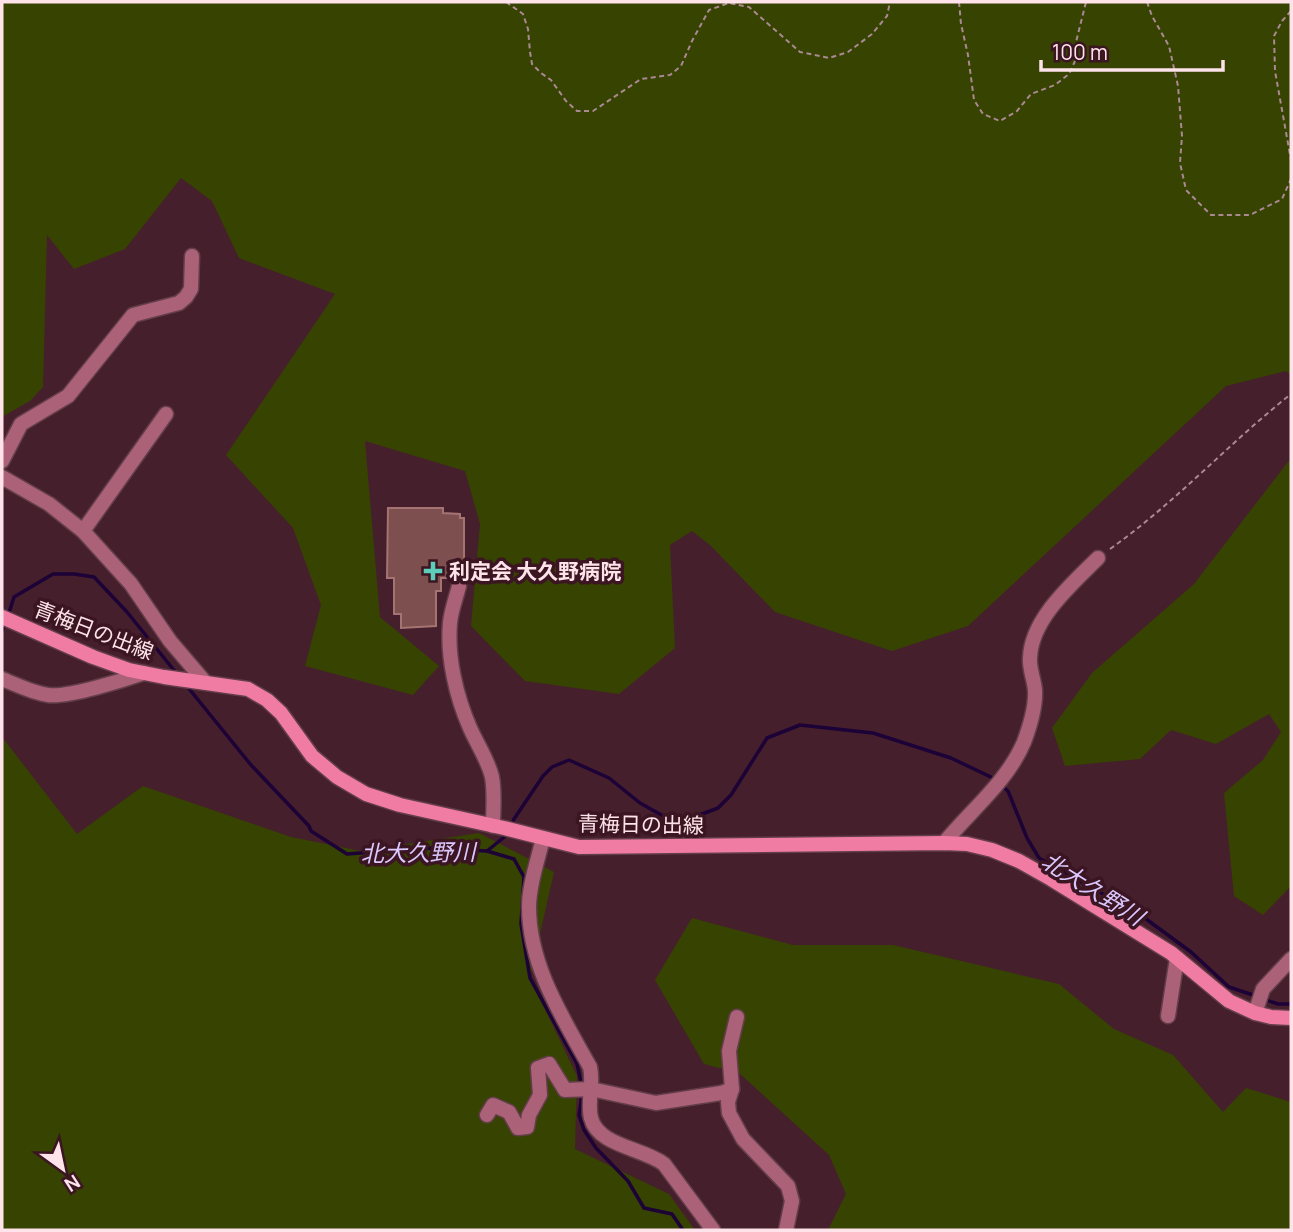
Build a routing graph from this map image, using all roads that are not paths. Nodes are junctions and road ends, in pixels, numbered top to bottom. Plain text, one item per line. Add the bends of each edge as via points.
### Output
1 (192, 256) dead end
2 (166, 415) dead end
3 (2, 461) edge
4 (2, 477) edge
5 (83, 531) junction
6 (1098, 558) road end
7 (459, 586) dead end
8 (8, 619) edge
9 (144, 673) junction
10 (2, 679) edge
11 (199, 681) junction
12 (505, 828) junction
13 (543, 838) junction
14 (944, 843) junction
15 (1177, 958) junction
16 (1291, 959) edge
17 (1256, 1009) junction
18 (1168, 1016) dead end
19 (737, 1017) dead end
20 (1291, 1018) edge
21 (592, 1088) junction
22 (732, 1089) junction
23 (487, 1115) dead end
24 (713, 1230) edge
25 (786, 1230) edge

1 - 3 street via 191,289 186,297 133,315 68,396 21,424
2 - 5 street
4 - 5 street via 49,504
5 - 11 street via 131,584
6 - 14 street via 1068,588 1033,637 1034,708 1023,743 1004,776
7 - 12 street via 449,646 465,718 486,760
8 - 9 main road, 青梅日の出線 via 93,657
9 - 10 street via 50,696
9 - 11 main road, 青梅日の出線
11 - 12 main road, 青梅日の出線 via 248,689 267,699 312,756 366,794
12 - 13 main road, 青梅日の出線
13 - 14 main road, 青梅日の出線 via 579,847
13 - 21 street via 529,905 533,942 551,994 590,1068
14 - 15 main road, 青梅日の出線 via 967,844 1019,861
15 - 17 main road, 青梅日の出線 via 1229,1001
15 - 18 street
16 - 17 street via 1263,989
17 - 20 main road, 青梅日の出線 via 1271,1017
19 - 22 street via 729,1051
21 - 22 street via 656,1103
21 - 23 street via 565,1090 549,1064 538,1068 540,1095 527,1127 518,1128 509,1112 493,1105
21 - 24 street via 591,1117 597,1131 664,1164
22 - 25 street via 729,1113 743,1139 788,1186 792,1201

